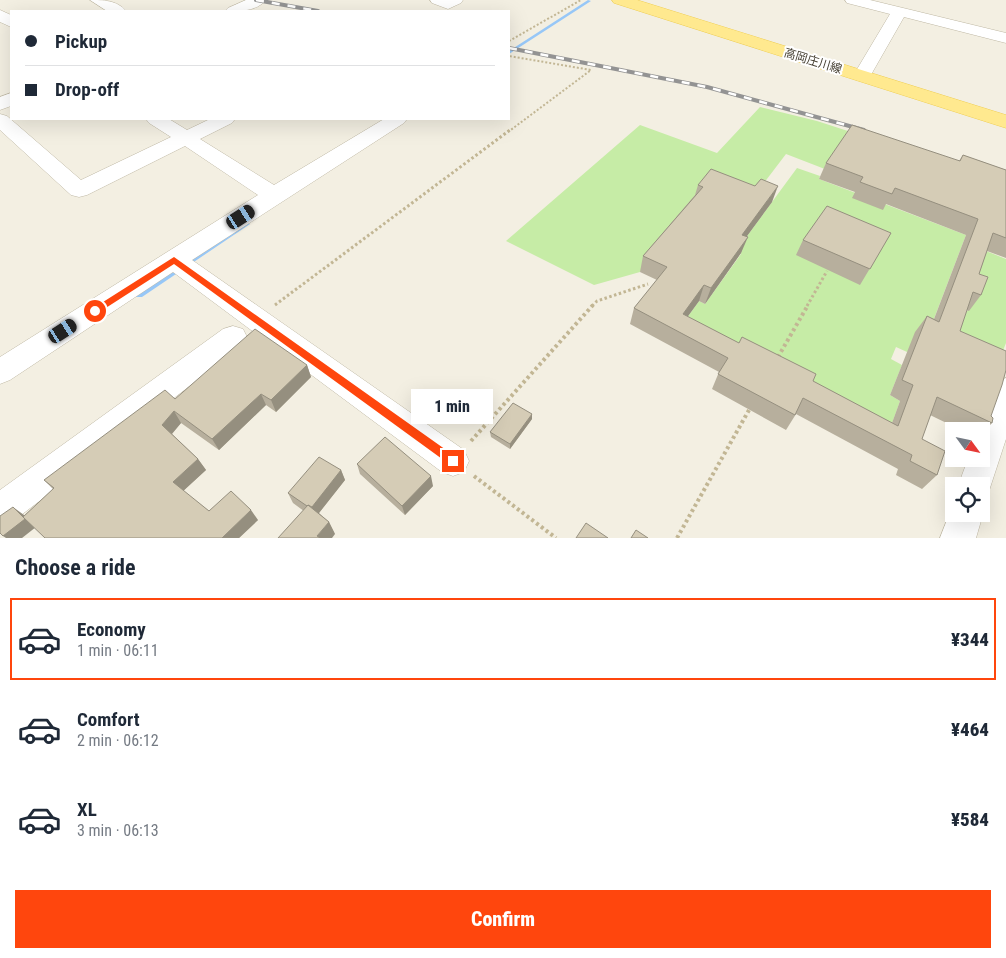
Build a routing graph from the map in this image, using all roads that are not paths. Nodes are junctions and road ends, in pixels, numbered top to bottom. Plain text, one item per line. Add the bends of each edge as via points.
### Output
1 (98, 0) edge
2 (259, 0) edge
3 (620, 0) edge
4 (852, 0) edge
5 (447, 1) edge
6 (116, 10) edge
7 (235, 10) edge
8 (435, 10) edge
9 (899, 12) junction
10 (1006, 38) edge
11 (862, 76) junction
12 (0, 120) edge
13 (158, 120) edge
14 (222, 120) edge
15 (395, 120) edge
16 (1006, 122) edge
17 (185, 138) junction
18 (274, 195) junction
19 (174, 260) junction
20 (244, 328) junction
21 (0, 372) edge
22 (1006, 391) edge
23 (453, 461) road end
24 (978, 477) edge
25 (0, 510) edge
26 (963, 522) edge
27 (958, 538) edge

1 - 6 street
2 - 7 street
3 - 11 main road, 高岡庄川線
4 - 9 street
5 - 8 street
9 - 10 street
9 - 11 street
11 - 16 main road, 高岡庄川線
12 - 17 street via 79,190
13 - 17 street
14 - 17 street
15 - 18 street
17 - 18 street
18 - 19 street
19 - 20 street
19 - 21 street
20 - 23 street
20 - 25 street
22 - 24 street
26 - 27 street

